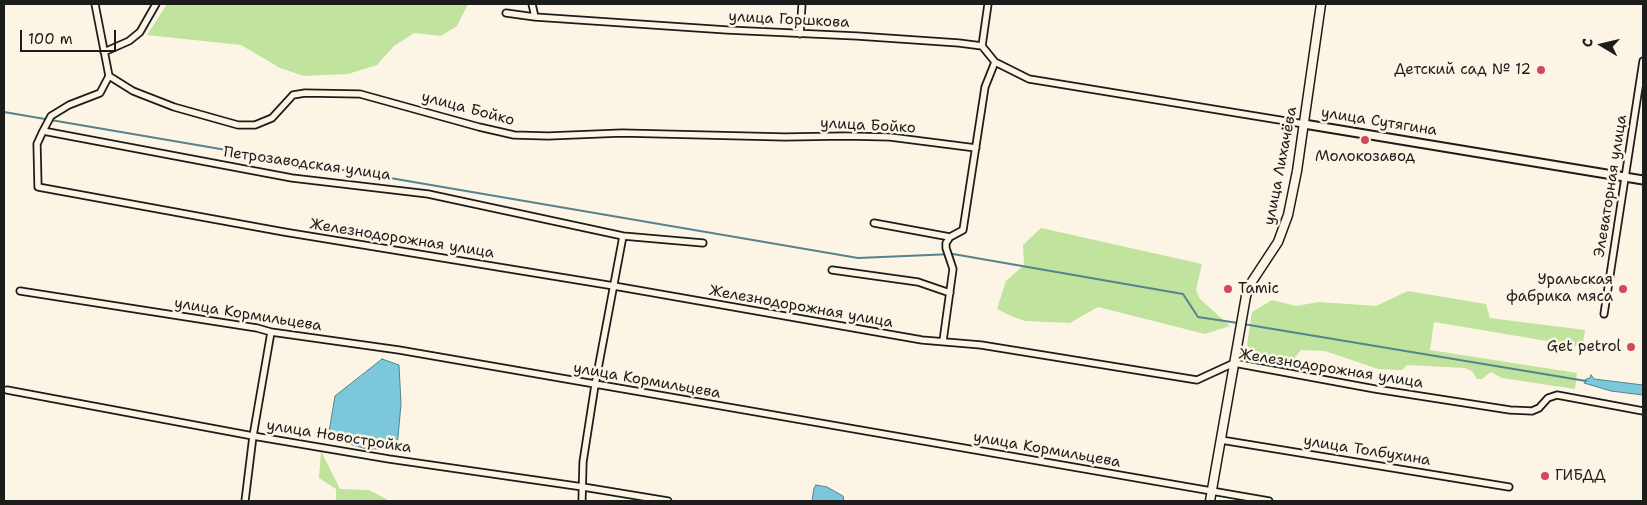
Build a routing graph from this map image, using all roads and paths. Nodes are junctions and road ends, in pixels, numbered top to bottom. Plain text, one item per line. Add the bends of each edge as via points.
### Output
1 (95, 4) edge
2 (156, 4) edge
3 (532, 4) edge
4 (802, 4) edge
5 (988, 4) edge
6 (1321, 4) edge
7 (506, 13) dead end
8 (535, 17) junction
9 (800, 34) junction
10 (982, 46) junction
11 (104, 52) junction
12 (1643, 61) edge
13 (995, 62) junction
14 (109, 76) junction
15 (1642, 81) edge
16 (1304, 124) junction
17 (43, 131) junction
18 (976, 148) junction
19 (1624, 177) junction
20 (1643, 180) edge
21 (874, 223) dead end
22 (623, 236) junction
23 (950, 237) junction
24 (703, 243) dead end
25 (832, 270) dead end
26 (614, 286) junction
27 (20, 291) dead end
28 (950, 293) junction
29 (1604, 314) dead end
30 (270, 332) junction
31 (943, 341) junction
32 (1234, 363) junction
33 (596, 385) junction
34 (7, 390) dead end
35 (1643, 411) edge
36 (253, 436) junction
37 (1221, 440) junction
38 (583, 487) junction
39 (1510, 487) dead end
40 (1211, 492) junction
41 (245, 501) edge
42 (582, 501) edge
43 (668, 501) edge
44 (1210, 501) edge
45 (1269, 501) edge

1 - 11 street
2 - 11 street via 140,32 129,41
3 - 8 street
4 - 9 street
5 - 10 street
6 - 16 main road, улица Лихачёва
7 - 8 street, улица Горшкова
8 - 9 street, улица Горшкова
9 - 10 street, улица Горшкова
10 - 13 street
11 - 14 street
12 - 15 street, Элеваторная улица
13 - 16 street, улица Сутягина via 1029,79
13 - 18 street via 985,87
14 - 17 street via 100,92 51,116
14 - 18 street, улица Бойко via 133,91 174,107 238,125 255,125 272,118 293,95 360,94 514,134 890,137
15 - 19 street, Элеваторная улица
16 - 19 street, улица Сутягина
16 - 32 main road, улица Лихачёва via 1288,215 1278,242 1246,296
17 - 22 street, Петрозаводская улица via 292,178 428,194
17 - 26 street, Железнодорожная улица via 37,144 38,187 284,232
18 - 23 street via 963,230
19 - 20 street, улица Сутягина
19 - 29 street, Элеваторная улица
21 - 23 street
22 - 24 street, Петрозаводская улица
22 - 26 street
23 - 28 street via 946,248 954,269
25 - 28 street via 918,282
26 - 31 street, Железнодорожная улица
26 - 33 street
27 - 30 street, улица Кормильцева
28 - 31 street
30 - 33 street, улица Кормильцева via 399,350
30 - 36 street
31 - 32 street, Железнодорожная улица via 1198,380
32 - 35 street, Железнодорожная улица via 1516,410 1532,411 1553,396 1562,395
32 - 37 main road, улица Лихачёва
33 - 38 street
33 - 40 street, улица Кормильцева
34 - 36 street, улица Новостройка
36 - 38 street, улица Новостройка
36 - 41 street
37 - 39 street, улица Толбухина
37 - 40 main road, улица Лихачёва
38 - 42 street
38 - 43 street, улица Новостройка
40 - 44 main road, улица Лихачёва
40 - 45 street, улица Кормильцева

